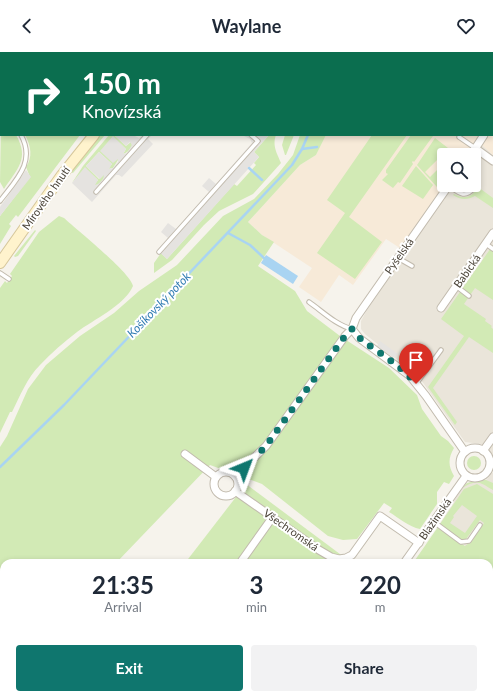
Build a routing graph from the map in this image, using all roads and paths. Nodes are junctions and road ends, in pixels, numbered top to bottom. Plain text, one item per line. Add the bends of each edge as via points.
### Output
1 (22, 136) edge
2 (93, 136) edge
3 (146, 136) edge
4 (252, 136) edge
5 (483, 136) edge
6 (459, 137) dead end
7 (476, 148) joint
8 (481, 152) edge
9 (493, 161) edge
10 (96, 192) dead end
11 (444, 192) edge
12 (458, 192) edge
13 (471, 192) edge
14 (0, 201) edge
15 (493, 233) edge
16 (486, 244) junction
17 (493, 249) edge
18 (159, 252) dead end
19 (398, 258) junction
20 (0, 263) edge
21 (412, 266) dead end
22 (0, 273) edge
23 (8, 279) dead end
24 (456, 286) junction
25 (469, 296) dead end
26 (309, 302) dead end
27 (441, 308) dead end
28 (352, 329) junction
29 (441, 350) dead end
30 (416, 384) junction
31 (493, 437) edge
32 (483, 451) junction
33 (465, 452) junction
34 (185, 454) dead end
35 (490, 474) edge
36 (235, 476) junction
37 (466, 476) junction
38 (216, 477) junction
39 (235, 491) junction
40 (272, 518) junction
41 (434, 522) junction
42 (480, 525) dead end
43 (419, 543) junction
44 (243, 559) edge
45 (407, 559) edge

1 - 14 lane via 26,144 26,162
2 - 20 main road, Mírového hnutí via 59,178
3 - 10 lane
4 - 18 lane via 258,141
5 - 7 street
6 - 7 lane
8 - 9 street
11 - 19 street, Pyšelská
12 - 13 lane via 464,195
15 - 16 street, Babická
16 - 17 lane
16 - 24 street, Babická
19 - 21 lane
19 - 28 street, Pyšelská via 356,318
22 - 23 lane
24 - 25 lane
24 - 27 street, Babická
26 - 28 lane
28 - 30 street via 359,338 394,363
28 - 36 street, Pyšelská via 266,446
29 - 30 lane
30 - 33 street
31 - 32 street
32 - 33 street via 472,448
32 - 35 street via 489,459
33 - 37 street via 460,464
34 - 38 street
35 - 37 street via 475,478
36 - 38 street via 227,472
36 - 39 street via 238,485
37 - 41 street, Blažimská
38 - 39 street via 214,486 220,494 229,495
39 - 40 street, Všechromská
40 - 43 street, Všechromská via 319,550 339,559 346,558 356,550 380,516
40 - 44 street
41 - 42 lane via 461,542 469,541
41 - 43 street, Blažimská
43 - 45 street, Blažimská

